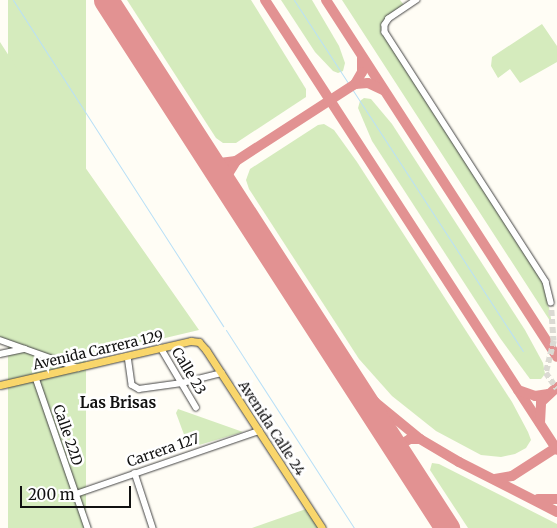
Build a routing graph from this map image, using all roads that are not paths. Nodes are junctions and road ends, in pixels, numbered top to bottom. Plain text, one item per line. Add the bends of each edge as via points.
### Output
1 (418, 0) edge
2 (551, 302) tunnel mouth
3 (0, 340) edge
4 (201, 343) joint
5 (24, 348) junction
6 (161, 348) junction
7 (0, 354) edge
8 (128, 356) junction
9 (78, 368) junction
10 (222, 374) junction
11 (36, 378) junction
12 (182, 383) junction
13 (0, 385) edge
14 (196, 406) dead end
15 (259, 430) junction
16 (135, 473) junction
17 (76, 494) junction
18 (88, 528) edge
19 (153, 528) edge
20 (322, 528) edge

1 - 2 street via 388,19 385,32 546,282
3 - 5 street
4 - 6 main road, Avenida Carrera 129 via 191,341
4 - 10 main road, Avenida Calle 24
5 - 7 street
5 - 9 street
6 - 8 main road, Avenida Carrera 129
6 - 12 street, Calle 23
8 - 9 main road, Avenida Carrera 129
8 - 12 street via 132,385 136,388
9 - 11 main road, Avenida Carrera 129
10 - 12 street
10 - 15 main road, Avenida Calle 24
11 - 13 main road, Avenida Carrera 129
11 - 17 street, Calle 22D
12 - 14 street, Calle 23
15 - 16 street, Carrera 127
15 - 20 main road, Avenida Calle 24
16 - 17 street, Carrera 127
16 - 19 street
17 - 18 street, Calle 22D

